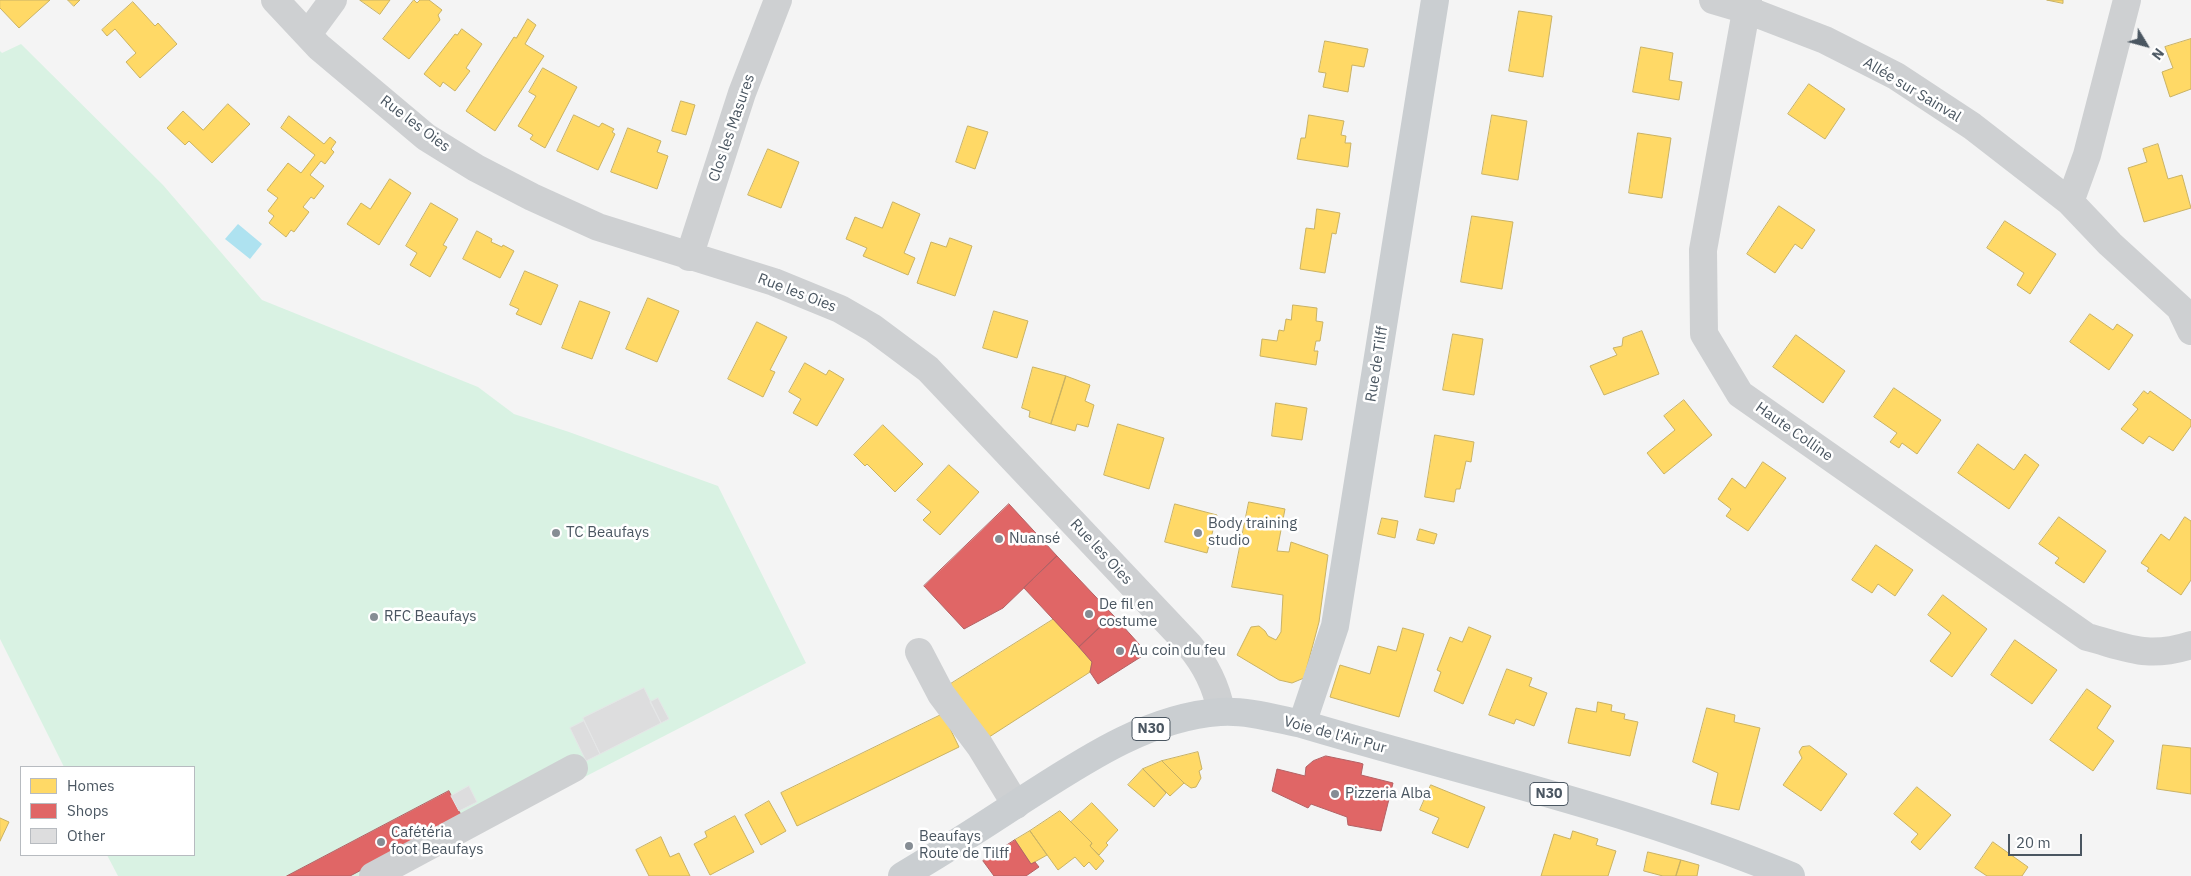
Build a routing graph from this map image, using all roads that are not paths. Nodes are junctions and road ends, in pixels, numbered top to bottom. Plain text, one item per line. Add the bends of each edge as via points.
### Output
1 (275, 0) edge
2 (333, 0) edge
3 (778, 0) edge
4 (1435, 0) edge
5 (1713, 0) edge
6 (2127, 0) edge
7 (1748, 5) edge
8 (308, 34) junction
9 (2070, 202) junction
10 (689, 257) junction
11 (2187, 312) edge
12 (2191, 645) edge
13 (919, 652) dead end
14 (1221, 712) junction
15 (1302, 724) junction
16 (574, 768) dead end
17 (1016, 805) junction
18 (910, 874) edge
19 (373, 876) edge
20 (1791, 876) edge

1 - 8 street, Rue les Oies
2 - 8 street
3 - 10 street, Clos les Masures via 742,93
4 - 15 main road, Rue de Tilff via 1335,626
5 - 7 street, Allée sur Sainval
6 - 9 street via 2088,155
7 - 9 street, Allée sur Sainval via 1896,76 1972,126
7 - 12 street, Haute Colline via 1703,250 1704,334 1740,394 2087,637 2144,653 2170,652
8 - 10 street, Rue les Oies via 319,47 426,137 476,168 598,227
9 - 11 street, Allée sur Sainval via 2110,244
10 - 14 street, Rue les Oies via 774,282 840,309 873,328 928,369 1189,644 1211,677
13 - 17 street via 941,694 980,746
14 - 15 main road, Voie de l'Air Pur / N30
14 - 17 main road, Voie de l'Air Pur / N30 via 1177,720 1145,731 1101,752
15 - 20 main road, Voie de l'Air Pur / N30 via 1615,813 1735,852
16 - 19 street
17 - 18 main road, Voie de l'Air Pur / N30

